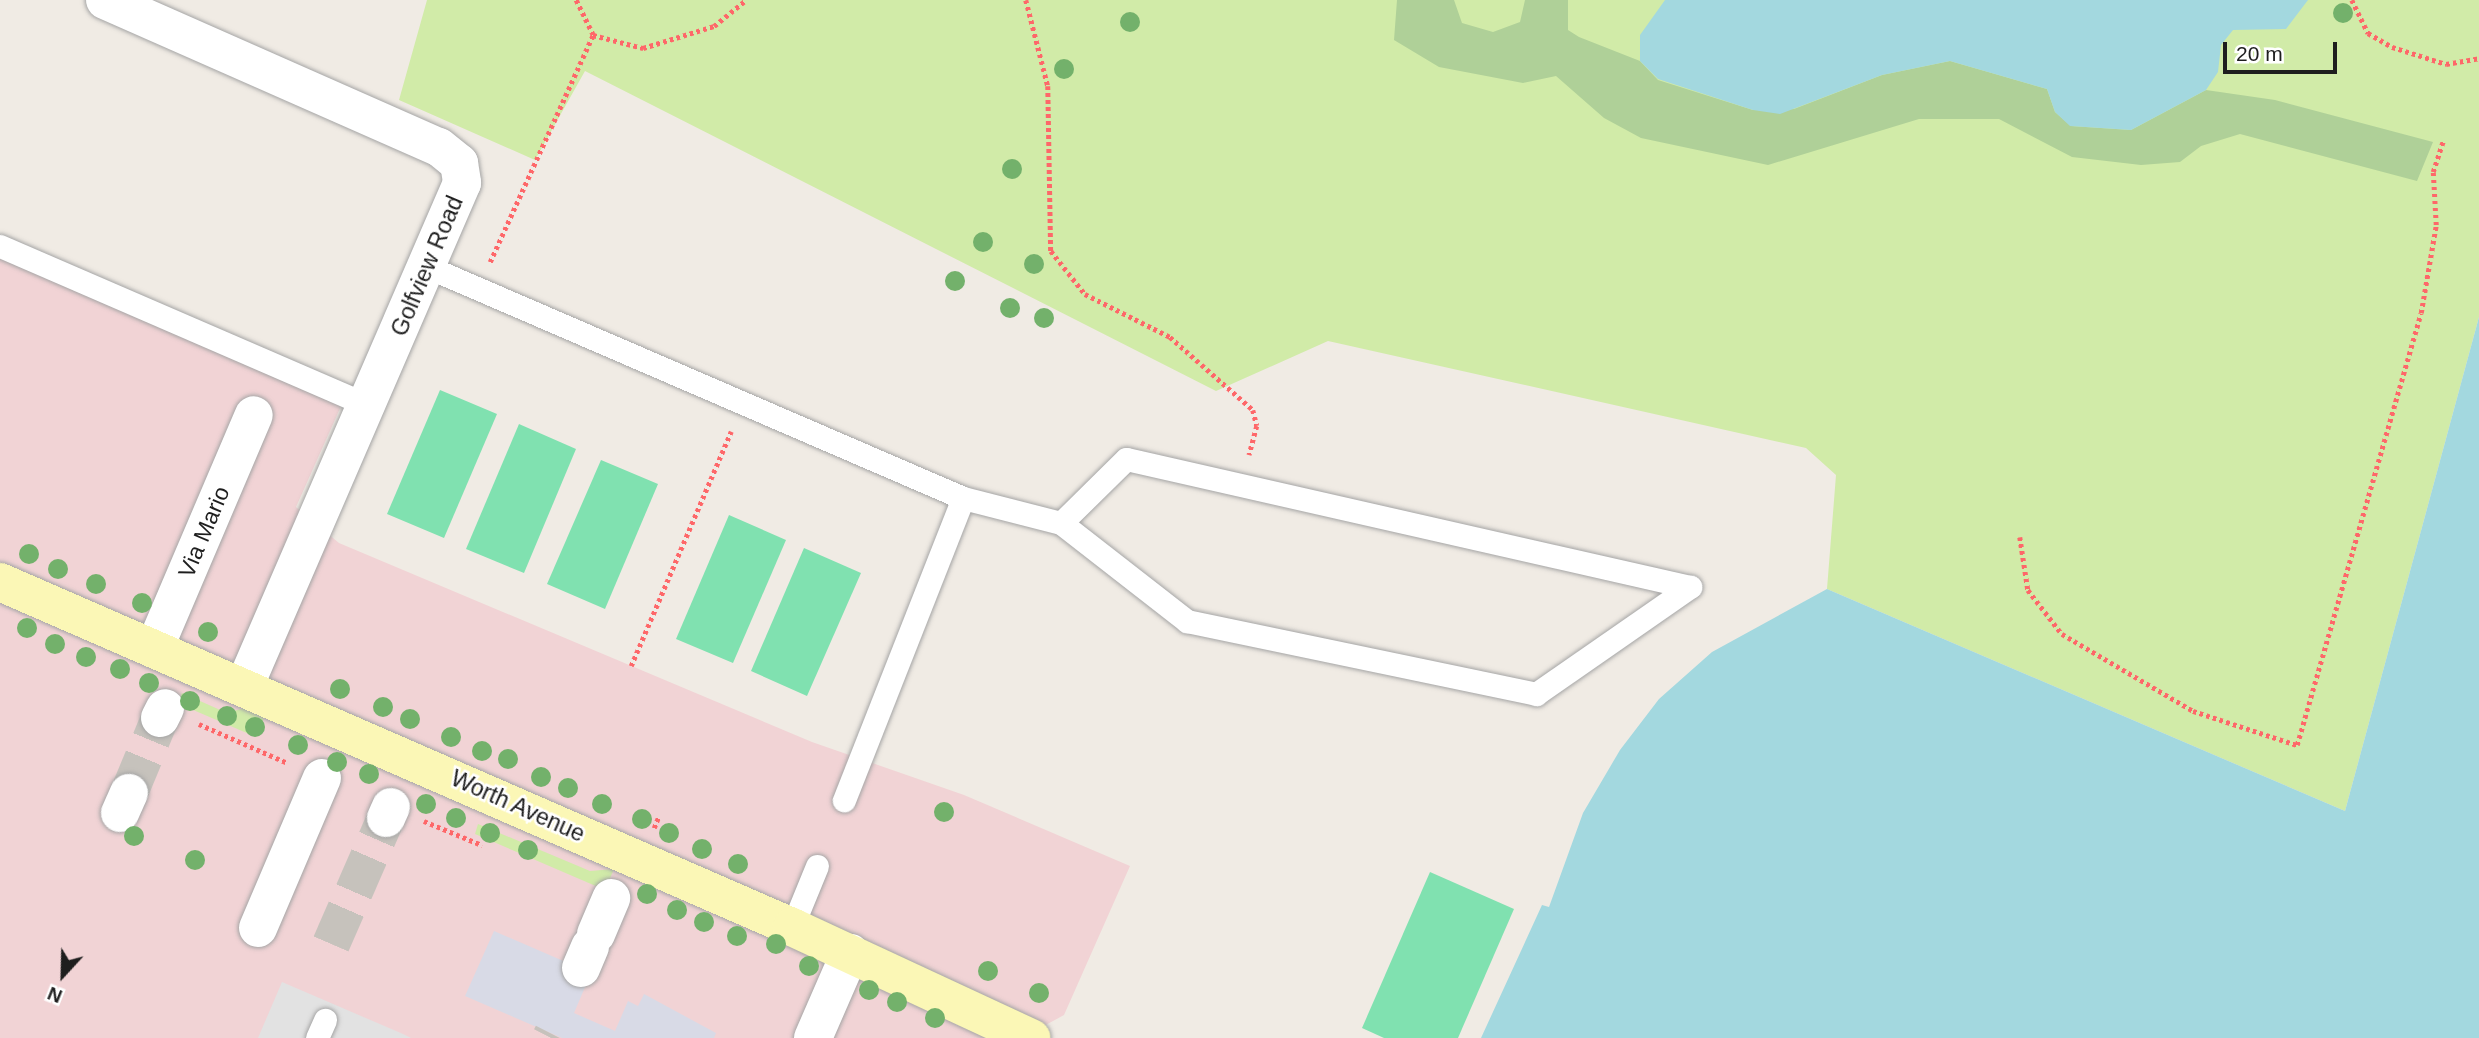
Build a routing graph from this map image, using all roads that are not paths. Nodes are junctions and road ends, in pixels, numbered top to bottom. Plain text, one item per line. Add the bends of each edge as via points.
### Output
1 (105, 0) edge
2 (0, 246) edge
3 (428, 267) junction
4 (368, 405) junction
5 (254, 415) dead end
6 (963, 498) junction
7 (1061, 523) junction
8 (0, 582) edge
9 (154, 649) junction
10 (244, 687) junction
11 (322, 778) dead end
12 (844, 800) dead end
13 (817, 866) dead end
14 (611, 898) dead end
15 (792, 927) junction
16 (258, 928) dead end
17 (589, 950) dead end
18 (850, 954) junction
19 (813, 1038) edge
20 (1031, 1038) edge

1 - 3 street, Golfview Road via 439,147 459,163 463,183
2 - 4 lane
3 - 4 street, Golfview Road
3 - 6 lane
4 - 10 street, Golfview Road
5 - 9 street, Via Mario
6 - 7 lane
6 - 12 lane
7 - 7 lane via 1187,621 1536,694 1690,587 1126,459
8 - 9 street, Worth Avenue
9 - 10 street, Worth Avenue
10 - 15 street, Worth Avenue
11 - 16 street
13 - 15 lane
14 - 17 street
15 - 18 street, Worth Avenue
18 - 19 street
18 - 20 street, Worth Avenue

